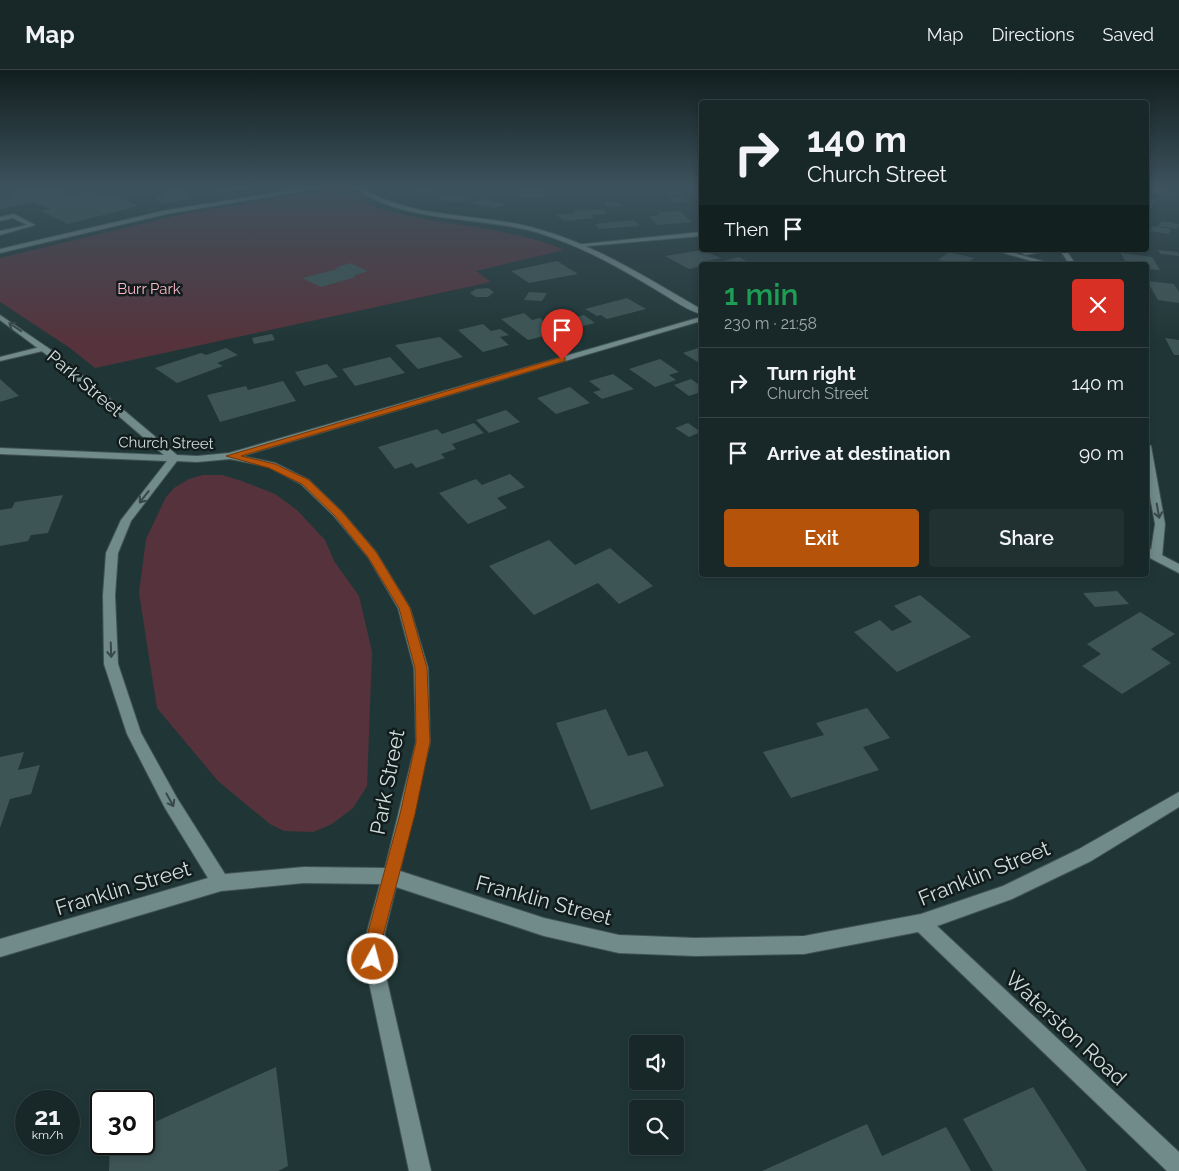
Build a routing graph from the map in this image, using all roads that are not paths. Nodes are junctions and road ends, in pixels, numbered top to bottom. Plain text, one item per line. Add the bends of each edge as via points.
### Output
1 (48, 239) edge
2 (565, 239) edge
3 (640, 239) edge
4 (577, 245) junction
5 (0, 251) edge
6 (1004, 252) joint
7 (1036, 252) edge
8 (1042, 262) edge
9 (699, 311) edge
10 (0, 317) edge
11 (699, 320) edge
12 (44, 348) junction
13 (0, 359) edge
14 (0, 451) edge
15 (230, 456) junction
16 (174, 458) junction
17 (1149, 463) edge
18 (1151, 554) edge
19 (1179, 569) edge
20 (1179, 799) edge
21 (389, 876) junction
22 (221, 883) junction
23 (921, 923) junction
24 (0, 948) edge
25 (1179, 1167) edge
26 (420, 1171) edge

1 - 5 street
2 - 4 street
3 - 4 street
4 - 9 street
6 - 7 street
6 - 8 street
12 -> 10 street, Park Street
11 - 15 street, Church Street
12 - 13 street
12 - 16 street, Park Street
14 - 16 street, Church Street
15 - 16 street, Church Street
15 - 21 street, Park Street via 272,466 306,482 372,555 404,608 421,668 423,742
16 -> 22 street via 126,520 112,553 109,595 111,664 134,734
17 -> 18 street via 1160,524
18 - 19 street
20 - 23 street, Franklin Street via 1085,855 1023,885
21 - 22 street, Franklin Street via 304,875
21 - 23 street, Franklin Street via 544,927 619,944 695,948 804,944
21 - 26 street, Park Street via 373,959
22 - 24 street, Franklin Street
23 - 25 street, Waterston Road

